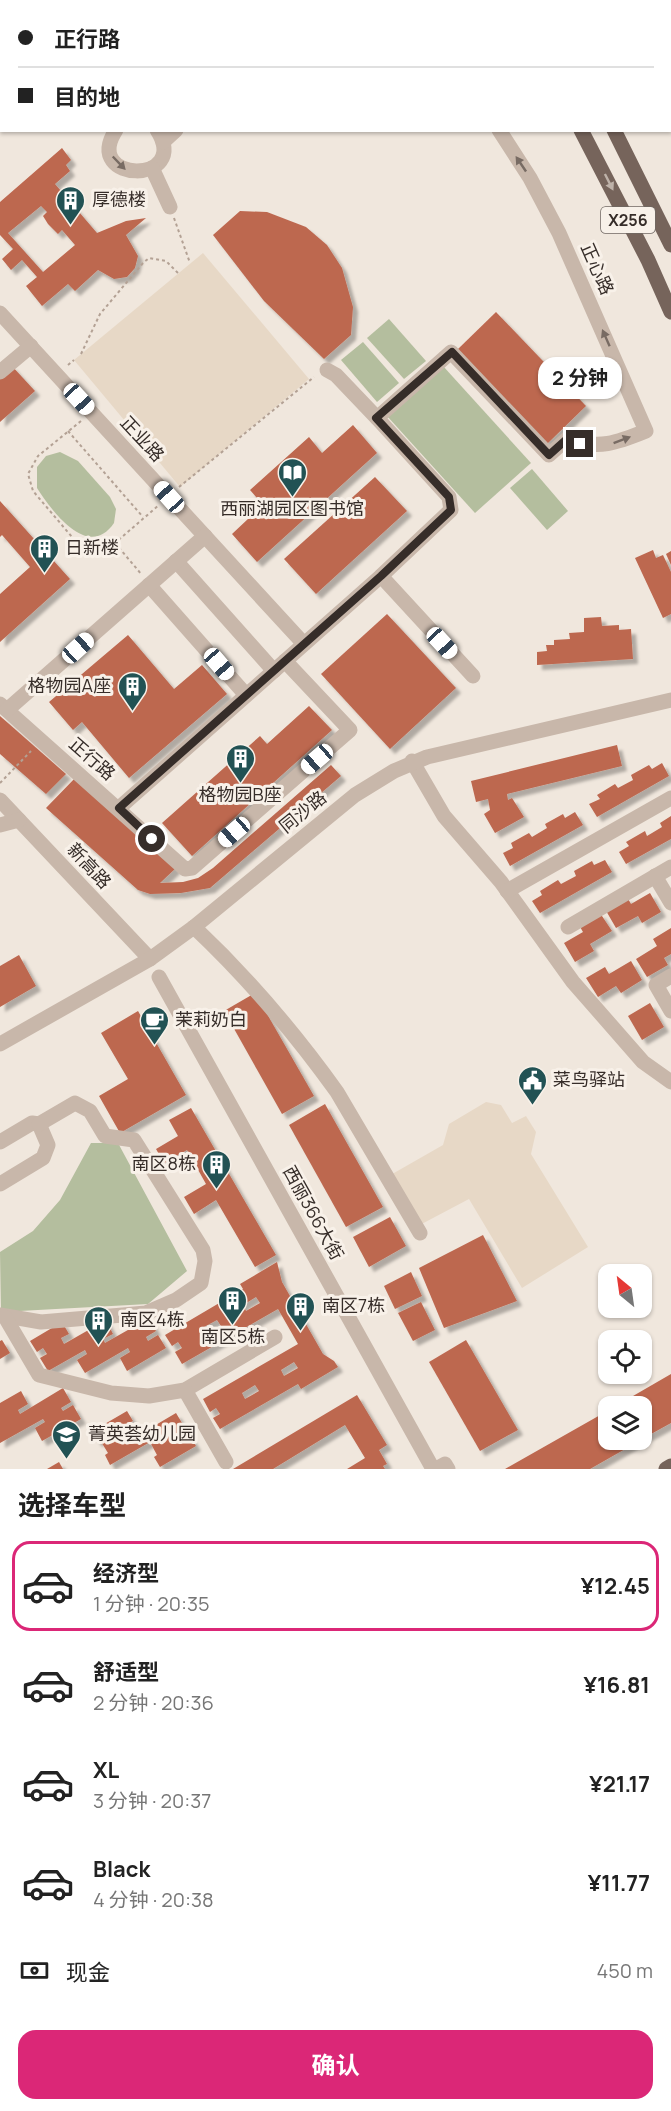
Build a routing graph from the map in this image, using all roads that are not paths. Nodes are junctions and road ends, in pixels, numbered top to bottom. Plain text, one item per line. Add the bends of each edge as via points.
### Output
1 (115, 132) edge
2 (500, 132) edge
3 (582, 132) edge
4 (615, 132) edge
5 (160, 136) edge
6 (152, 168) junction
7 (170, 207) road end
8 (671, 245) edge
9 (671, 312) edge
10 (0, 313) edge
11 (31, 346) junction
12 (327, 370) road end
13 (0, 372) edge
14 (376, 418) junction
15 (205, 536) junction
16 (176, 561) junction
17 (381, 576) junction
18 (149, 585) junction
19 (304, 644) junction
20 (280, 666) junction
21 (473, 676) dead end
22 (246, 695) junction
23 (671, 700) edge
24 (4, 707) edge
25 (412, 761) junction
26 (671, 798) edge
27 (0, 800) edge
28 (119, 808) junction
29 (19, 820) junction
30 (0, 825) edge
31 (671, 867) edge
32 (655, 876) junction
33 (507, 891) junction
34 (671, 903) edge
35 (194, 927) junction
36 (568, 927) dead end
37 (150, 959) junction
38 (671, 976) edge
39 (159, 977) dead end
40 (671, 1011) edge
41 (0, 1044) edge
42 (671, 1082) edge
43 (39, 1124) junction
44 (0, 1142) edge
45 (0, 1184) edge
46 (420, 1233) dead end
47 (3, 1316) edge
48 (275, 1337) dead end
49 (185, 1390) junction
50 (226, 1462) dead end
51 (671, 1466) edge
52 (435, 1469) edge
53 (448, 1469) edge
54 (666, 1469) edge

1 -> 6 street via 110,146 118,166 139,173
14 -> 2 street, 正心路 via 452,352 549,455 568,438 595,446 614,444 646,430 559,233
3 -> 9 main road, X256
4 - 8 main road, X256
5 - 6 street via 161,156
6 - 7 street
10 - 11 street, 正业路
11 - 13 street
11 - 15 street, 正业路
12 - 14 street
14 - 17 street via 449,497 452,506
15 - 16 street
15 - 19 street, 正业路
16 - 18 street
16 - 20 street
17 - 19 street
17 - 21 street
18 - 22 street
18 - 24 street
19 - 20 street
20 - 22 street
20 - 28 street, 正行路 via 350,730 192,868 185,869
22 - 28 street
23 - 25 street, 同沙路
24 - 28 street, 正行路
25 - 33 street via 444,816
25 - 35 street, 同沙路 via 355,795
26 - 33 street
27 - 29 street, 新高路
29 - 30 street
29 - 37 street, 新高路
31 - 32 street
32 - 34 street
32 - 36 street
33 - 42 street via 573,982 644,1062
35 - 37 street, 同沙路
35 - 46 street via 259,991 321,1070
37 - 41 street, 同沙路
38 - 40 street via 656,985
39 - 52 street, 西丽366大街
43 - 44 street via 32,1123
43 - 45 street via 48,1145 44,1158
43 - 47 street via 75,1103 90,1111 105,1137 134,1140 203,1250 201,1283 146,1313 41,1322
47 - 49 street via 39,1376 111,1393 149,1396
48 - 49 street
49 - 50 street
51 - 54 main road
52 - 53 street, 西丽366大街 via 445,1464

